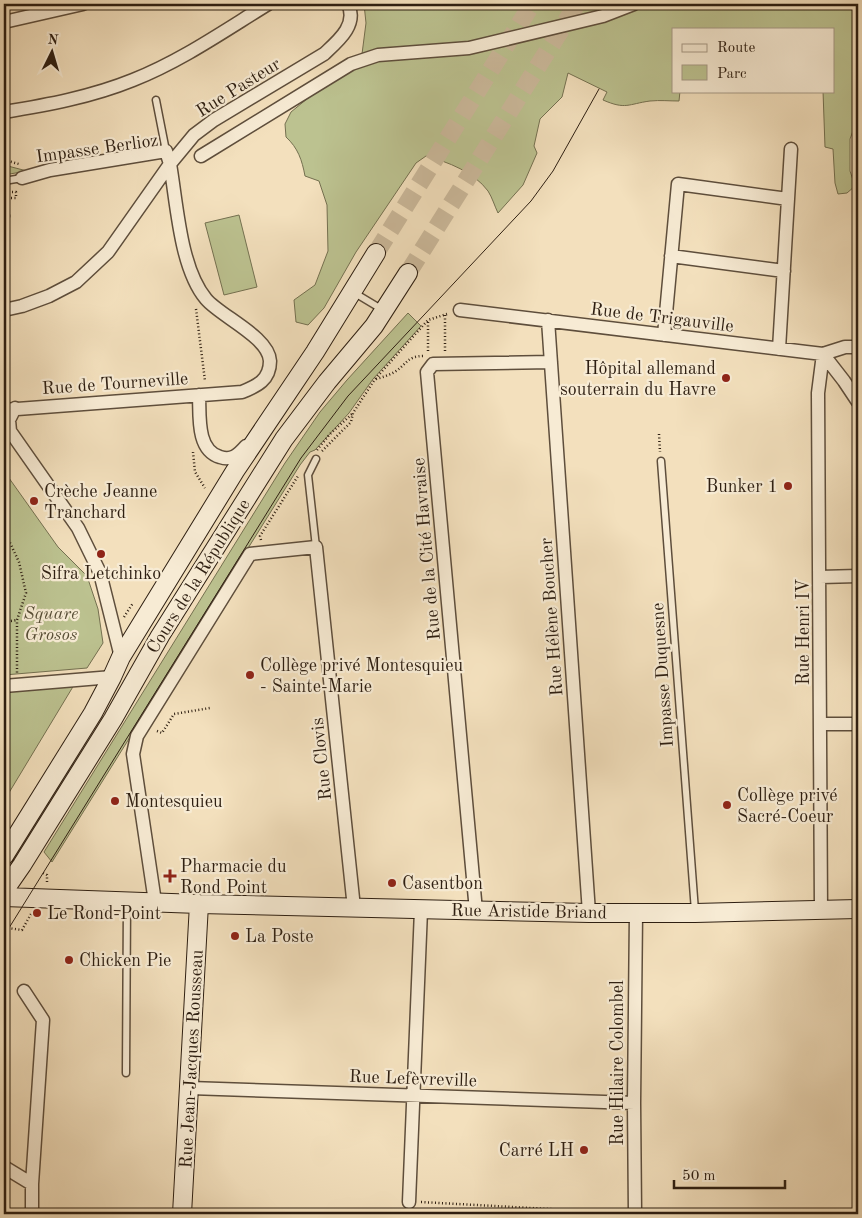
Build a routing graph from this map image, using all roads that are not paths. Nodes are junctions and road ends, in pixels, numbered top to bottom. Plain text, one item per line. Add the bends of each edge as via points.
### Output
1 (82, 4) edge
2 (268, 4) edge
3 (348, 4) edge
4 (634, 4) edge
5 (4, 22) edge
6 (156, 100) dead end
7 (4, 112) edge
8 (791, 149) dead end
9 (166, 152) junction
10 (201, 156) dead end
11 (170, 164) junction
12 (22, 178) joint
13 (4, 181) edge
14 (788, 199) junction
15 (376, 253) tunnel mouth
16 (671, 256) junction
17 (784, 271) junction
18 (408, 273) tunnel mouth
19 (352, 292) junction
20 (4, 310) edge
21 (460, 310) road end
22 (384, 311) junction
23 (548, 320) junction
24 (664, 334) junction
25 (858, 347) edge
26 (779, 349) junction
27 (823, 354) junction
28 (551, 362) junction
29 (198, 395) junction
30 (858, 402) edge
31 (276, 408) junction
32 (9, 409) edge
33 (316, 459) road end
34 (661, 461) road end
35 (316, 547) junction
36 (858, 576) edge
37 (820, 577) junction
38 (121, 657) junction
39 (112, 677) junction
40 (4, 686) edge
41 (821, 724) junction
42 (858, 724) edge
43 (4, 856) edge
44 (4, 891) edge
45 (4, 897) edge
46 (127, 901) junction
47 (155, 902) junction
48 (199, 904) junction
49 (354, 908) junction
50 (858, 909) edge
51 (421, 910) junction
52 (822, 910) junction
53 (476, 911) junction
54 (589, 912) junction
55 (636, 913) junction
56 (695, 913) junction
57 (24, 991) dead end
58 (126, 1073) dead end
59 (190, 1088) junction
60 (414, 1095) junction
61 (634, 1103) junction
62 (4, 1167) edge
63 (32, 1184) junction
64 (409, 1202) road end
65 (32, 1214) edge
66 (182, 1214) edge
67 (635, 1214) edge

1 - 5 street
2 - 7 street via 196,49 133,80 69,101
3 - 11 street, Rue Pasteur via 347,31 324,54 214,120 194,136
4 - 10 street via 603,16 469,48 378,55 351,64
6 - 9 lane
8 - 14 street
9 - 11 street, Impasse Berlioz
9 - 12 street, Impasse Berlioz via 50,170
11 - 20 street, Rue Pasteur via 108,252 76,282 49,296
11 - 29 street via 185,257 194,282 206,300 263,345 270,360 267,374 258,386 242,392
12 - 13 lane
14 - 16 street via 678,184
14 - 17 street
15 - 19 main road, Cours de la République
16 - 17 street
16 - 24 street
17 - 26 street
18 - 22 main road, Cours de la République
19 - 22 lane
19 - 31 main road, Cours de la République
21 - 23 street, Rue de Trigauville
22 - 44 main road, Cours de la République via 284,439
23 - 24 street, Rue de Trigauville
23 - 28 street, Rue Hélène Boucher
24 - 26 street, Rue de Trigauville
25 - 27 street, Rue de Trigauville via 845,347
26 - 27 street, Rue de Trigauville
27 - 30 street
27 - 37 street, Rue Henri IV via 818,393
28 - 53 street, Rue de la Cité Havraise via 440,363 433,364 428,372
28 - 54 street, Rue Hélène Boucher
29 - 31 street, Rue de Tourneville via 201,431 207,448 213,455 226,459 237,456
29 - 32 street, Rue de Tourneville
31 - 38 main road, Cours de la République
32 - 38 street via 10,431 78,528 100,573
33 - 35 lane via 308,475
34 - 56 lane, Impasse Duquesne
35 - 47 street via 250,554 137,736 133,754
35 - 49 street, Rue Clovis
36 - 37 street
37 - 41 street, Rue Henri IV
38 - 39 main road, Cours de la République
39 - 40 street
39 - 43 main road, Cours de la République
41 - 42 street
41 - 52 street, Rue Henri IV
45 - 46 main road, Rue Aristide Briand
46 - 47 main road, Rue Aristide Briand
46 - 58 lane
47 - 48 main road, Rue Aristide Briand
48 - 49 main road, Rue Aristide Briand
48 - 59 main road, Rue Jean-Jacques Rousseau
49 - 51 main road, Rue Aristide Briand
50 - 52 main road, Rue Aristide Briand
51 - 53 main road, Rue Aristide Briand
51 - 60 street
52 - 56 main road, Rue Aristide Briand
53 - 54 main road, Rue Aristide Briand
54 - 55 main road, Rue Aristide Briand
55 - 56 main road, Rue Aristide Briand
55 - 61 street, Rue Hilaire Colombel
57 - 63 street via 43,1020
59 - 60 street, Rue Lefèvreville
59 - 66 main road, Rue Jean-Jacques Rousseau
60 - 61 street, Rue Lefèvreville
60 - 64 street
61 - 67 street, Rue Hilaire Colombel
62 - 63 street
63 - 65 street

